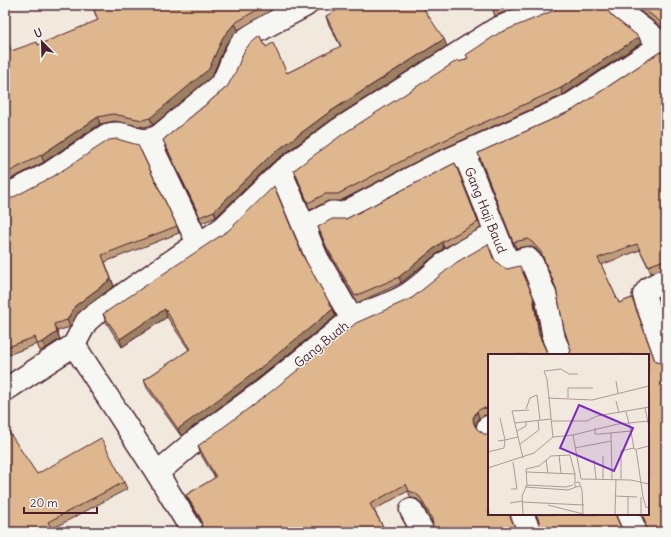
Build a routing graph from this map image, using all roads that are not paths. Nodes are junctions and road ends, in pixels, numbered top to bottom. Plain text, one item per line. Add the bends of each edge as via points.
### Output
1 (306, 5) edge
2 (552, 5) edge
3 (616, 5) edge
4 (284, 11) edge
5 (664, 45) edge
6 (149, 141) junction
7 (464, 153) junction
8 (281, 172) junction
9 (5, 196) edge
10 (304, 227) junction
11 (495, 235) junction
12 (198, 243) junction
13 (663, 280) edge
14 (352, 319) junction
15 (74, 345) junction
16 (561, 354) edge
17 (666, 358) edge
18 (5, 390) edge
19 (157, 473) junction
20 (411, 510) dead end
21 (522, 515) edge
22 (628, 515) edge
23 (193, 532) edge
24 (423, 532) edge
25 (530, 532) edge
26 (636, 532) edge

1 - 4 street
2 - 8 street via 496,29 338,130
3 - 5 street via 622,13
4 - 6 street via 246,39 237,50 221,84
5 - 7 street via 569,106
6 - 9 street via 114,132 50,173
6 - 12 street
7 - 10 street via 434,166 344,214 333,212
7 - 11 street, Gang Haji Baud
8 - 10 street
8 - 12 street via 224,227
10 - 14 street via 317,258
11 - 14 street, Gang Buah via 476,243 440,267 424,283 406,295
11 - 16 street, Gang Haji Baud via 508,262 527,258 532,263 547,299 554,339
12 - 15 street via 95,314 86,322
13 - 17 street via 649,288 644,295
14 - 19 street, Gang Buah
15 - 18 street
15 - 19 street
19 - 23 street
20 - 24 street
21 - 25 street
22 - 26 street

